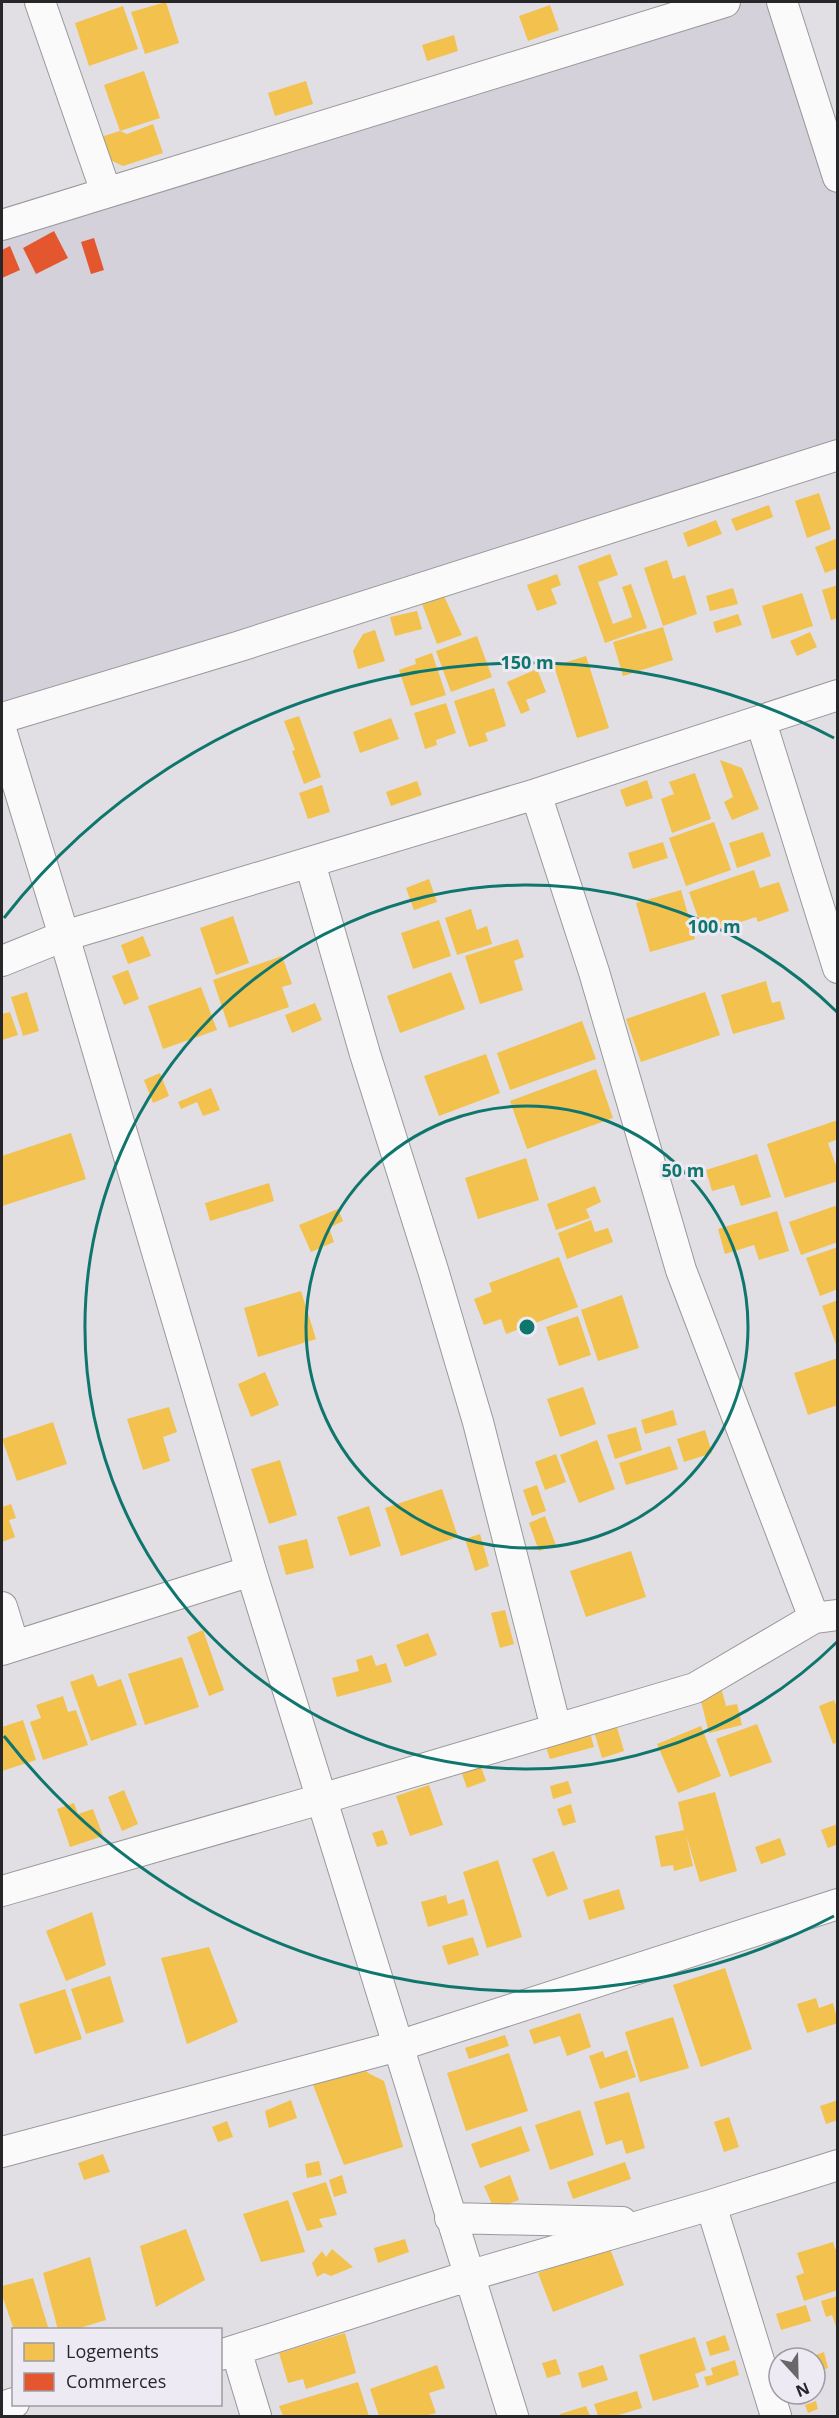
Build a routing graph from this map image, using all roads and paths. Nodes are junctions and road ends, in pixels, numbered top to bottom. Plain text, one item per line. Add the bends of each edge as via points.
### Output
1 (40, 2) edge
2 (725, 2) edge
3 (782, 2) edge
4 (837, 177) edge
5 (106, 192) junction
6 (2, 225) edge
7 (837, 455) edge
8 (837, 695) edge
9 (2, 718) edge
10 (761, 722) junction
11 (2, 733) edge
12 (536, 795) junction
13 (310, 863) junction
14 (64, 936) junction
15 (2, 961) edge
16 (837, 968) edge
17 (251, 1571) junction
18 (2, 1607) edge
19 (826, 1617) edge
20 (8, 1648) edge
21 (556, 1728) junction
22 (321, 1799) junction
23 (2, 1891) edge
24 (837, 1904) edge
25 (398, 2046) junction
26 (2, 2152) edge
27 (837, 2165) edge
28 (711, 2205) junction
29 (450, 2218) junction
30 (646, 2224) junction
31 (468, 2276) junction
32 (228, 2352) edge
33 (256, 2416) edge
34 (513, 2416) edge
35 (777, 2416) edge

1 - 5 street
2 - 5 street
3 - 4 street
5 - 6 street
7 - 9 street
8 - 10 street
10 - 12 street
10 - 16 street
11 - 14 street
12 - 13 street
12 - 19 street via 594,972 681,1270
13 - 14 street
13 - 21 street via 478,1422
14 - 15 street
14 - 17 street
17 - 20 street
17 - 22 street
18 - 20 street
19 - 21 street via 695,1688
21 - 22 street
22 - 23 street
22 - 25 street
24 - 25 street
25 - 26 street
25 - 29 street
27 - 28 street
28 - 30 street
28 - 35 street
29 - 30 street
29 - 31 street
30 - 31 street
31 - 32 street
31 - 34 street
32 - 33 street

